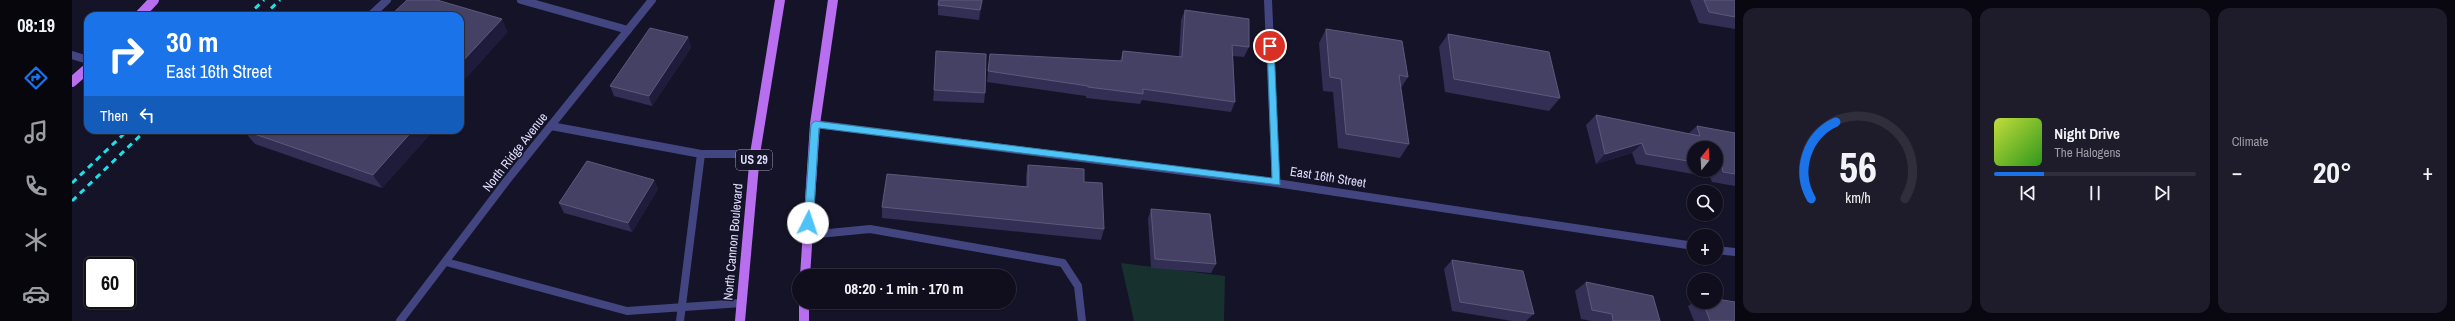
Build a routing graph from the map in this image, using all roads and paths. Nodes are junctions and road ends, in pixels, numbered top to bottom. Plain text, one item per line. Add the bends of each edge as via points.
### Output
1 (154, 0) edge
2 (387, 0) edge
3 (521, 0) edge
4 (652, 0) edge
5 (780, 0) edge
6 (833, 0) edge
7 (1268, 0) edge
8 (143, 12) edge
9 (374, 12) edge
10 (628, 30) junction
11 (72, 55) edge
12 (84, 59) edge
13 (84, 72) edge
14 (72, 82) edge
15 (815, 124) junction
16 (551, 126) junction
17 (701, 154) junction
18 (755, 154) junction
19 (1276, 183) junction
20 (808, 235) junction
21 (1687, 245) edge
22 (1723, 251) edge
23 (1735, 252) edge
24 (446, 262) junction
25 (806, 269) edge
26 (742, 303) junction
27 (682, 306) junction
28 (804, 309) edge
29 (400, 321) edge
30 (680, 321) edge
31 (740, 321) edge
32 (804, 321) edge
33 (1082, 321) edge

1 - 8 main road
2 - 9 street
3 - 10 street
4 - 10 street, North Ridge Avenue
5 - 18 main road, North Cannon Boulevard / US 29
6 - 15 main road
7 - 19 street
10 - 16 street, North Ridge Avenue
11 - 12 street
13 - 14 main road
15 - 19 street, East 16th Street
15 - 20 main road
16 - 17 street
16 - 24 street, North Ridge Avenue
17 - 18 street
17 - 27 street
18 - 26 main road, North Cannon Boulevard / US 29
19 - 21 street, East 16th Street
20 - 25 main road
20 - 33 street via 870,229 1063,263 1078,286
22 - 23 street
24 - 27 street via 627,311
24 - 29 street, North Ridge Avenue
26 - 27 street
26 - 31 main road, North Cannon Boulevard / US 29
27 - 30 street
28 - 32 main road

